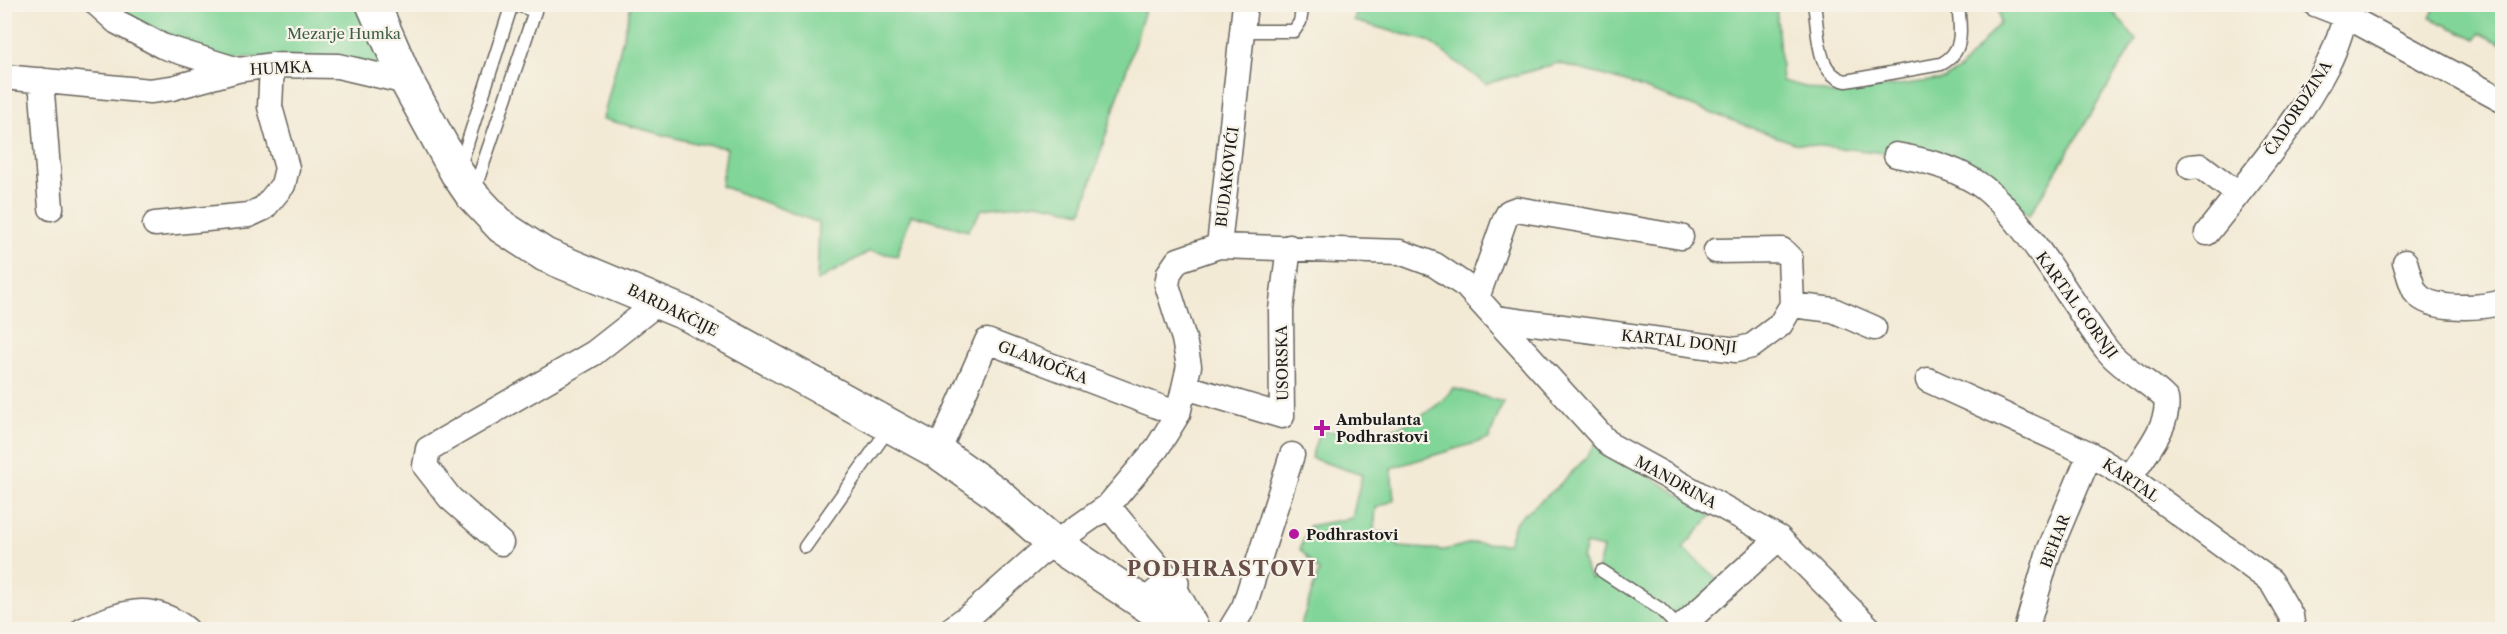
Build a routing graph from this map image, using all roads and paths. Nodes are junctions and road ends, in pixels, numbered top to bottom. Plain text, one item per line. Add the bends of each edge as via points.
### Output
1 (97, 4) edge
2 (374, 4) edge
3 (513, 4) edge
4 (1245, 4) edge
5 (1304, 4) edge
6 (1814, 4) edge
7 (1958, 4) edge
8 (2315, 4) edge
9 (2348, 10) edge
10 (1241, 31) junction
11 (272, 65) junction
12 (238, 70) junction
13 (4, 77) edge
14 (41, 80) junction
15 (407, 82) junction
16 (2502, 100) edge
17 (1896, 155) dead end
18 (2190, 167) dead end
19 (465, 184) junction
20 (2238, 194) junction
21 (51, 208) dead end
22 (155, 224) dead end
23 (2207, 233) dead end
24 (1681, 237) dead end
25 (1218, 246) junction
26 (1289, 247) junction
27 (1716, 251) dead end
28 (2404, 262) dead end
29 (1477, 298) junction
30 (660, 301) junction
31 (2502, 302) edge
32 (1792, 305) junction
33 (1495, 318) junction
34 (1874, 328) dead end
35 (1928, 380) dead end
36 (1186, 387) junction
37 (1178, 414) junction
38 (891, 426) junction
39 (938, 452) junction
40 (2090, 454) junction
41 (1292, 455) dead end
42 (2130, 478) junction
43 (1108, 506) junction
44 (1779, 538) junction
45 (501, 543) dead end
46 (1054, 543) junction
47 (805, 547) dead end
48 (1602, 571) dead end
49 (1172, 583) junction
50 (1148, 605) junction
51 (1678, 629) edge
52 (83, 630) edge
53 (187, 630) edge
54 (950, 630) edge
55 (1184, 630) edge
56 (1198, 630) edge
57 (1230, 630) edge
58 (1871, 630) edge
59 (2026, 630) edge
60 (2293, 630) edge

1 - 12 street, HUMKA via 117,22 162,46
2 - 15 street, BARDAKČIJE
3 - 19 lane
3 - 19 lane via 535,11
4 - 10 street, BUDAKOVIĆI
5 - 10 lane via 1294,31
6 - 7 lane via 1824,65 1836,79 1846,81 1941,64 1950,59 1961,37
8 - 9 street
9 - 16 street
9 - 20 street, ČADORDŽINA via 2328,65
10 - 25 street, BUDAKOVIĆI
11 - 12 street, HUMKA
11 - 15 street, HUMKA via 338,66
11 - 22 street via 270,107 287,168 283,185 264,208 249,215
12 - 14 street via 160,90
13 - 14 street
14 - 21 street
15 - 19 street, BARDAKČIJE
17 - 42 street, KARTAL GORNJI via 1934,162 1976,182 1996,198 2109,352 2166,399 2168,410 2163,423
18 - 20 street via 2201,166
19 - 30 street, BARDAKČIJE via 502,228 545,255
20 - 23 street, ČADORDŽINA
24 - 29 street via 1517,209 1505,219
25 - 26 street
25 - 36 street, BUDAKOVIĆI via 1178,260 1169,273 1167,285 1189,366
26 - 29 street via 1409,254 1455,278
26 - 36 street, USORSKA via 1281,310 1282,416
27 - 32 street via 1782,250 1790,258
28 - 31 street via 2417,294 2431,302 2470,308
29 - 33 street
30 - 38 street, BARDAKČIJE
30 - 45 street via 594,353 428,448 425,466 439,486
32 - 33 street, KARTAL DONJI via 1780,325 1752,346 1736,350
32 - 34 street via 1833,310
33 - 44 street, MANDRINA via 1610,445
35 - 40 street, KARTAL
36 - 37 street, BUDAKOVIĆI
37 - 39 street, GLAMOČKA via 987,341
37 - 43 street, BUDAKOVIĆI via 1157,448
38 - 39 street, BARDAKČIJE
38 - 47 lane
39 - 46 street, BARDAKČIJE via 996,493
40 - 42 street, KARTAL
40 - 59 street, BEHAR via 2049,551
41 - 57 street via 1244,607
42 - 60 street, KARTAL via 2271,581 2291,616
43 - 46 street
43 - 49 street
44 - 51 street
44 - 58 street, MANDRINA
46 - 50 street, BARDAKČIJE
46 - 54 street
48 - 51 lane via 1660,609
49 - 50 street
49 - 56 street
50 - 55 street, BARDAKČIJE
52 - 53 street via 123,612 135,611 168,617

